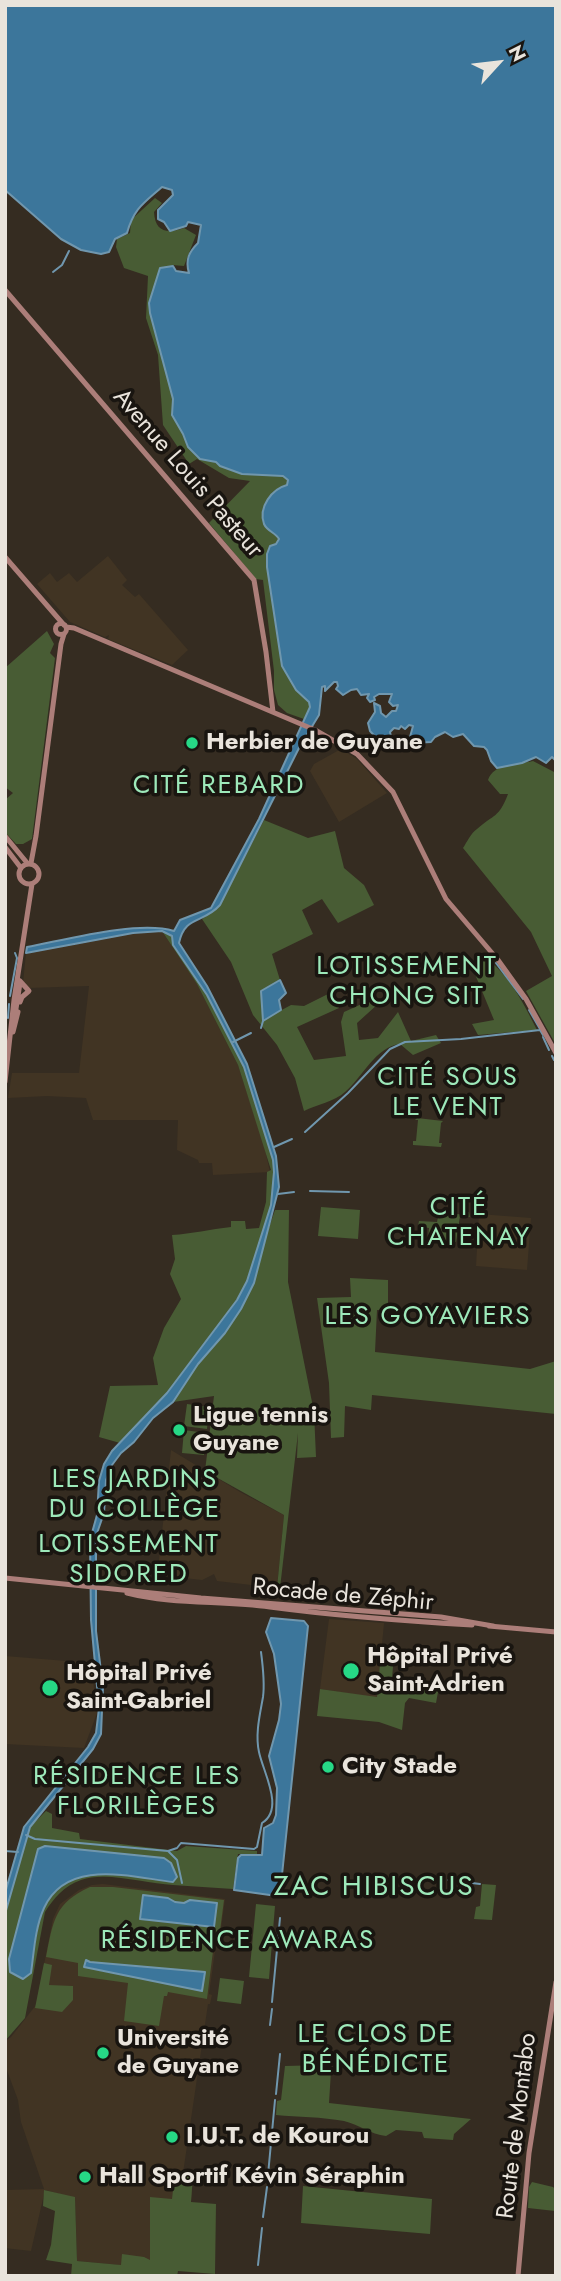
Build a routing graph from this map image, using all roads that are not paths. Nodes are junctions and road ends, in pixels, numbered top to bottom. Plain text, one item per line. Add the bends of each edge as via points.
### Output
1 (5, 290) edge
2 (5, 557) edge
3 (63, 629) junction
4 (273, 712) junction
5 (5, 836) edge
6 (5, 847) edge
7 (31, 864) junction
8 (21, 868) junction
9 (28, 883) junction
10 (22, 951) junction
11 (20, 981) junction
12 (13, 1032) junction
13 (10, 1042) junction
14 (556, 1053) edge
15 (6, 1064) edge
16 (5, 1082) edge
17 (5, 1578) edge
18 (556, 1632) edge
19 (556, 1982) edge
20 (519, 2276) edge

1 - 4 main road, Avenue Louis Pasteur via 254,580
2 - 3 main road
3 - 4 main road via 77,630
3 - 7 main road
4 - 14 main road via 357,754 393,792 446,899 526,999
5 - 7 main road
6 - 8 main road
7 - 8 main road
7 - 9 main road via 39,876
8 - 9 main road via 19,874
9 - 10 main road
10 - 11 main road
10 - 13 main road
11 - 12 main road
11 - 12 main road via 29,991 22,997
12 - 13 main road
13 - 15 main road
15 - 16 main road
17 - 18 main road, Rocade de Zéphir via 409,1614
19 - 20 main road, Route de Montabo via 527,2167

